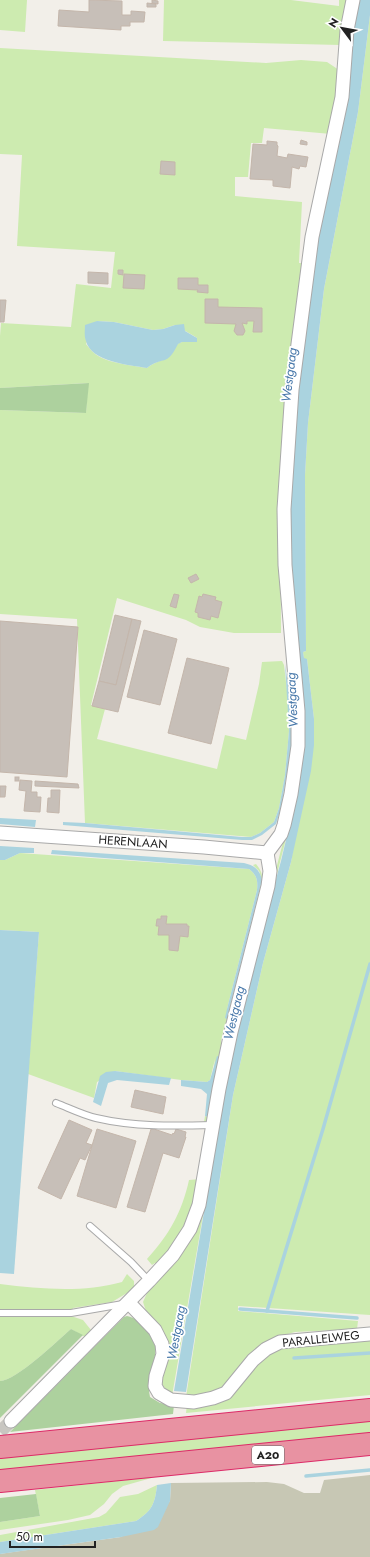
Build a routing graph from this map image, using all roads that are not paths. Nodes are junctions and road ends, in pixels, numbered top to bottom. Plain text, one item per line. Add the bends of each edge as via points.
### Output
1 (353, 0) edge
2 (0, 833) edge
3 (267, 853) junction
4 (56, 1103) dead end
5 (213, 1125) junction
6 (90, 1226) dead end
7 (149, 1281) junction
8 (129, 1303) junction
9 (0, 1312) edge
10 (370, 1334) edge
11 (370, 1410) edge
12 (11, 1421) tunnel mouth
13 (370, 1444) edge
14 (0, 1447) edge
15 (0, 1481) edge

1 - 3 street via 347,30 342,97 312,237 292,390 284,509 285,565 298,711 298,746 292,794 284,826
2 - 3 street, HERENLAAN
3 - 5 street via 270,871 268,886 231,1032
4 - 5 lane via 95,1118 131,1124
5 - 7 street via 199,1205 190,1229 173,1254
6 - 7 lane
7 - 8 street
8 - 9 lane via 70,1312
8 - 10 street, PARALLELWEG via 155,1330 162,1344 155,1386 159,1393 171,1400 194,1402 226,1393 253,1360 280,1342
8 - 12 street
11 - 14 highway
13 - 15 highway, A20

